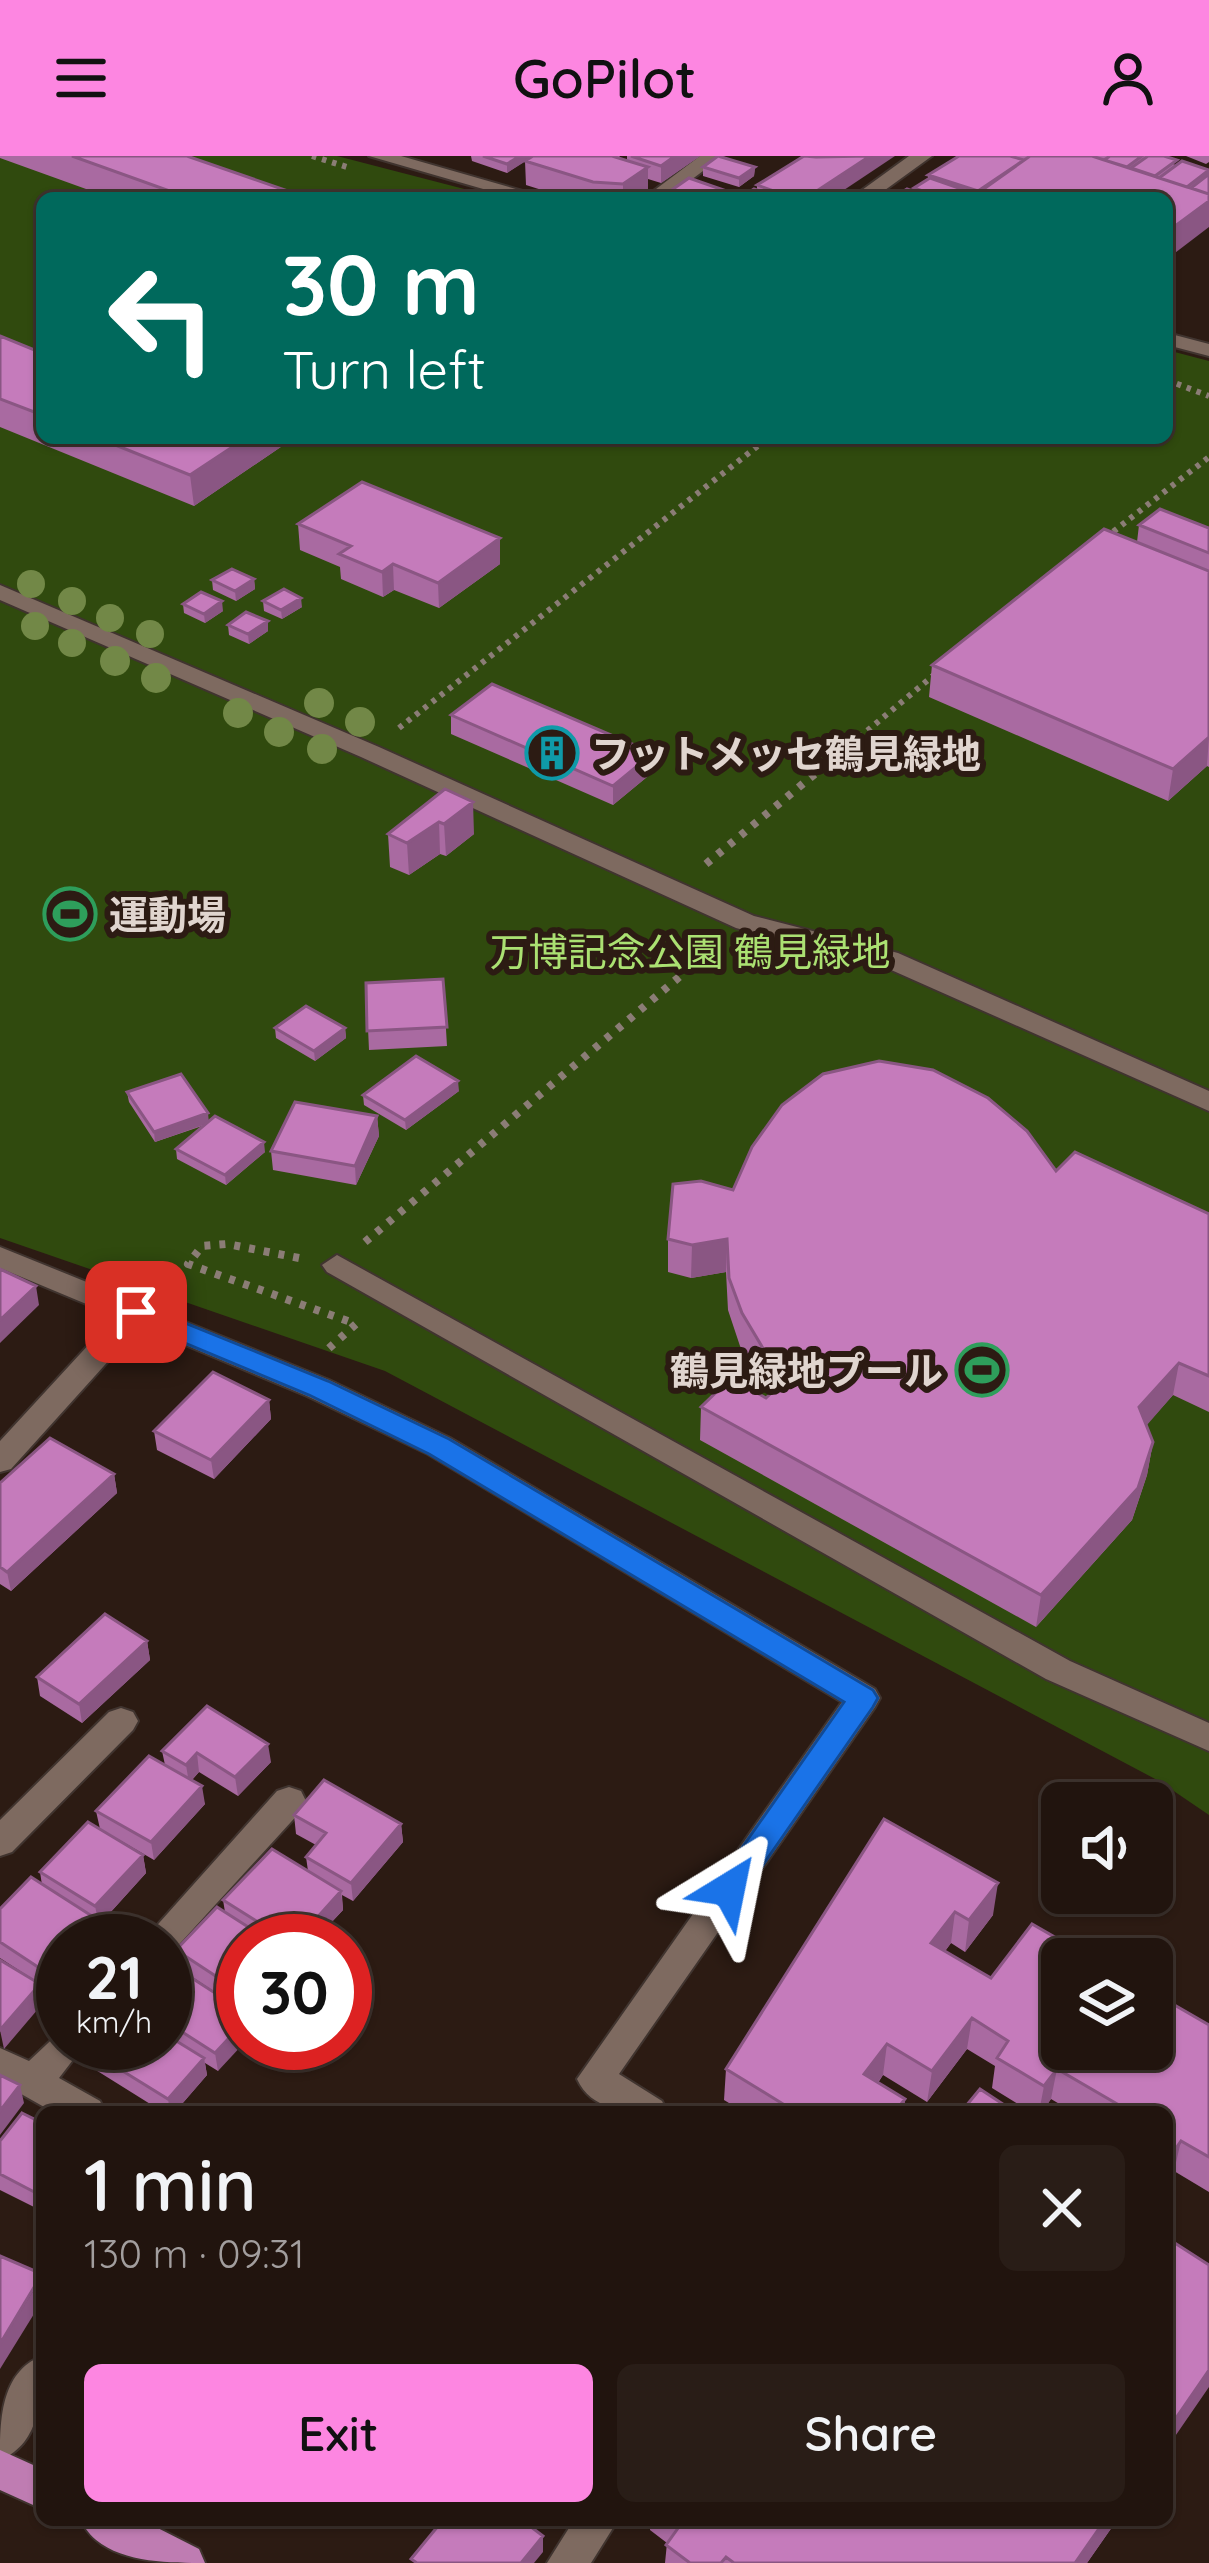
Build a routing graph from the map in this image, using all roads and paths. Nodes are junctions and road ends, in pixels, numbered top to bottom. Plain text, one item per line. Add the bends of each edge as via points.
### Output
1 (379, 156) edge
2 (713, 156) edge
3 (922, 156) edge
4 (514, 192) edge
5 (662, 192) edge
6 (870, 192) edge
7 (1173, 341) edge
8 (1209, 350) edge
9 (1173, 382) edge
10 (1209, 396) edge
11 (760, 444) edge
12 (1209, 457) edge
13 (1098, 543) edge
14 (0, 592) edge
15 (935, 674) dead end
16 (370, 752) junction
17 (677, 888) junction
18 (745, 922) junction
19 (1209, 1102) edge
20 (0, 1257) edge
21 (337, 1265) junction
22 (136, 1312) junction
23 (304, 1342) dead end
24 (0, 1461) edge
25 (121, 1721) dead end
26 (1209, 1738) edge
27 (289, 1801) dead end
28 (0, 1842) edge
29 (186, 1914) edge
30 (16, 2073) edge
31 (76, 2106) edge
32 (640, 2106) edge
33 (36, 2383) edge
34 (0, 2440) edge
35 (0, 2468) edge
36 (36, 2487) edge
37 (113, 2526) edge
38 (594, 2526) edge
39 (185, 2563) edge
40 (568, 2563) edge

1 - 4 street
2 - 5 street
3 - 6 street
7 - 8 street
9 - 10 path
11 - 16 path
12 - 13 path
14 - 16 street
15 - 17 path
16 - 17 street
17 - 18 street
18 - 19 street via 889,959
18 - 21 path
20 - 22 street
21 - 23 path via 227,1244 202,1246 188,1264 356,1324 326,1351
21 - 26 street via 1058,1670
22 - 24 street
22 - 32 street via 439,1446 863,1698 595,2079
25 - 28 street
27 - 29 street
30 - 31 street
33 - 34 street
35 - 36 main road
37 - 39 main road
38 - 40 street

